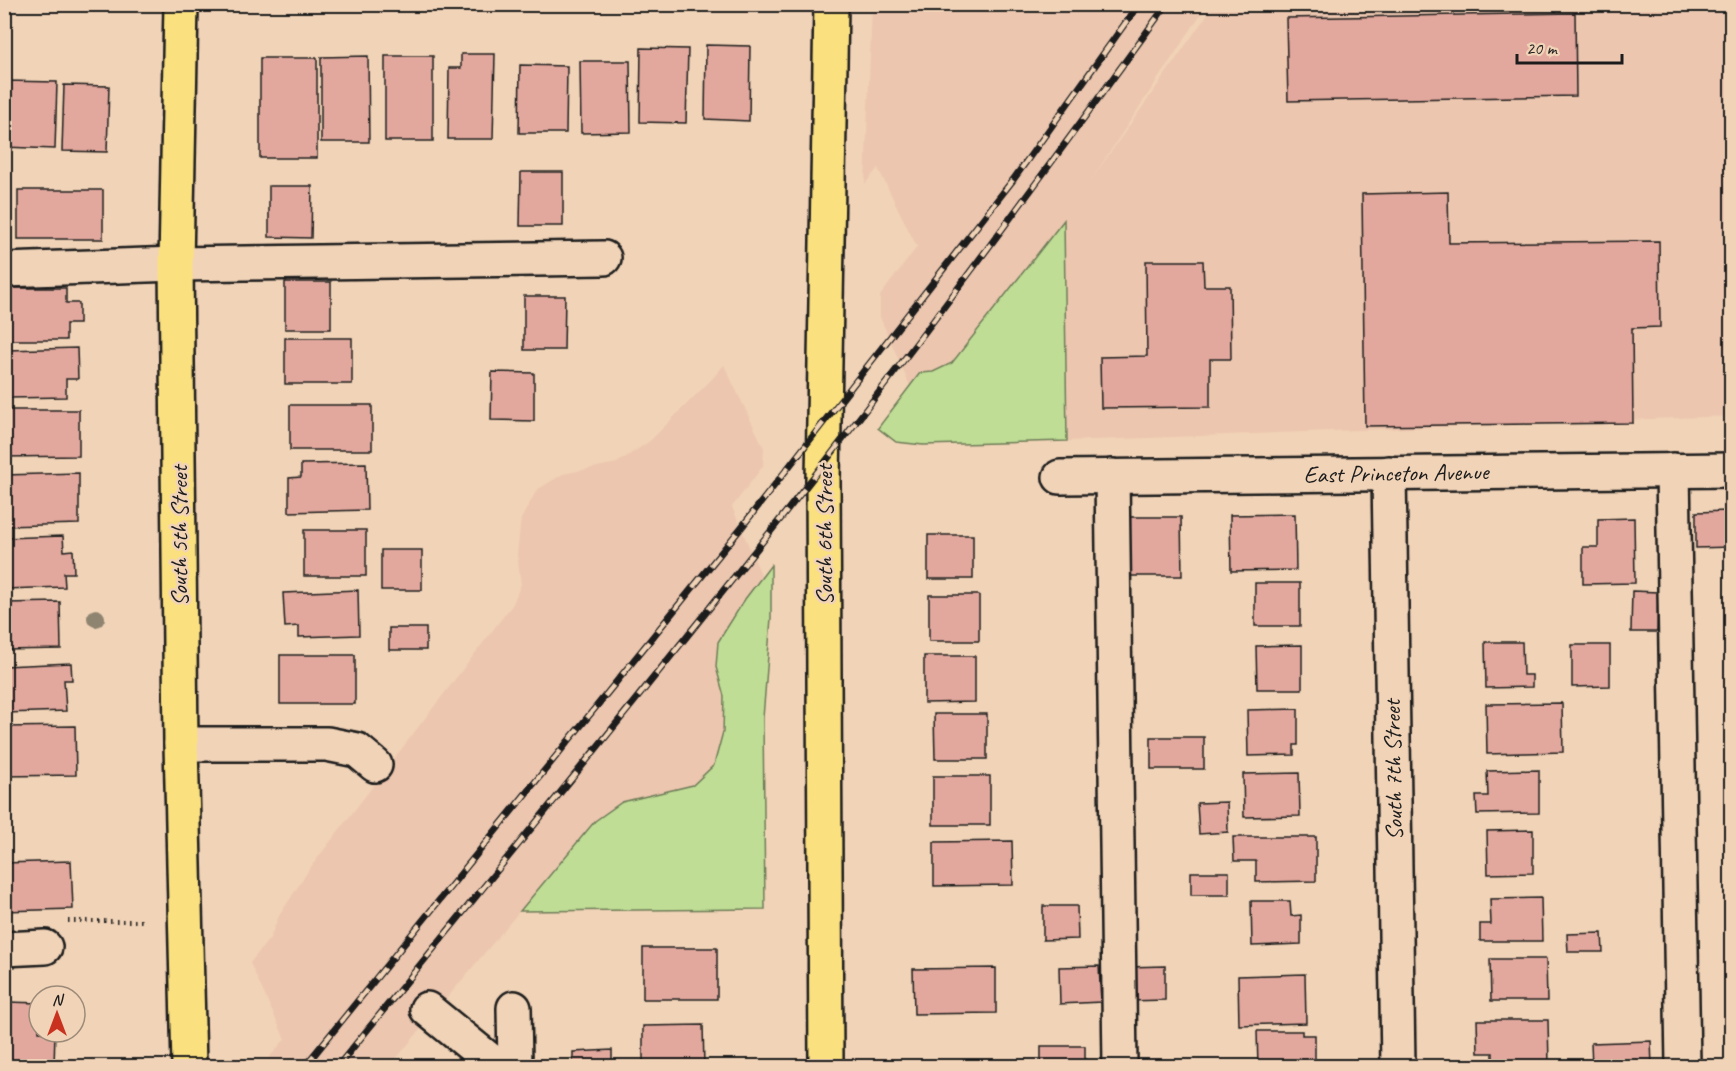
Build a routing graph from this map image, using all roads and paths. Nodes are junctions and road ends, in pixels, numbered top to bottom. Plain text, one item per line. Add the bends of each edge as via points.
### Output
1 (181, 4) edge
2 (831, 4) edge
3 (604, 258) dead end
4 (176, 264) junction
5 (4, 270) edge
6 (1673, 470) junction
7 (1731, 470) edge
8 (1389, 473) junction
9 (1112, 476) junction
10 (1060, 477) dead end
11 (181, 744) junction
12 (375, 765) dead end
13 (68, 921) dead end
14 (143, 921) dead end
15 (45, 947) dead end
16 (4, 949) edge
17 (514, 1008) dead end
18 (427, 1009) dead end
19 (189, 1066) edge
20 (497, 1066) edge
21 (514, 1066) edge
22 (826, 1066) edge
23 (1120, 1066) edge
24 (1398, 1066) edge
25 (1683, 1066) edge

1 - 4 main road, South 5th Street
2 - 22 main road, South 6th Street via 823,480
3 - 4 street
4 - 5 street
4 - 11 main road, South 5th Street
6 - 7 street, East Princeton Avenue
6 - 8 street, East Princeton Avenue
6 - 25 street
8 - 9 street, East Princeton Avenue
8 - 24 street, South 7th Street
9 - 10 street, East Princeton Avenue
9 - 23 street
11 - 12 street via 327,744 357,750
11 - 19 main road, South 5th Street
13 - 14 path
15 - 16 street
17 - 21 street
18 - 20 street

